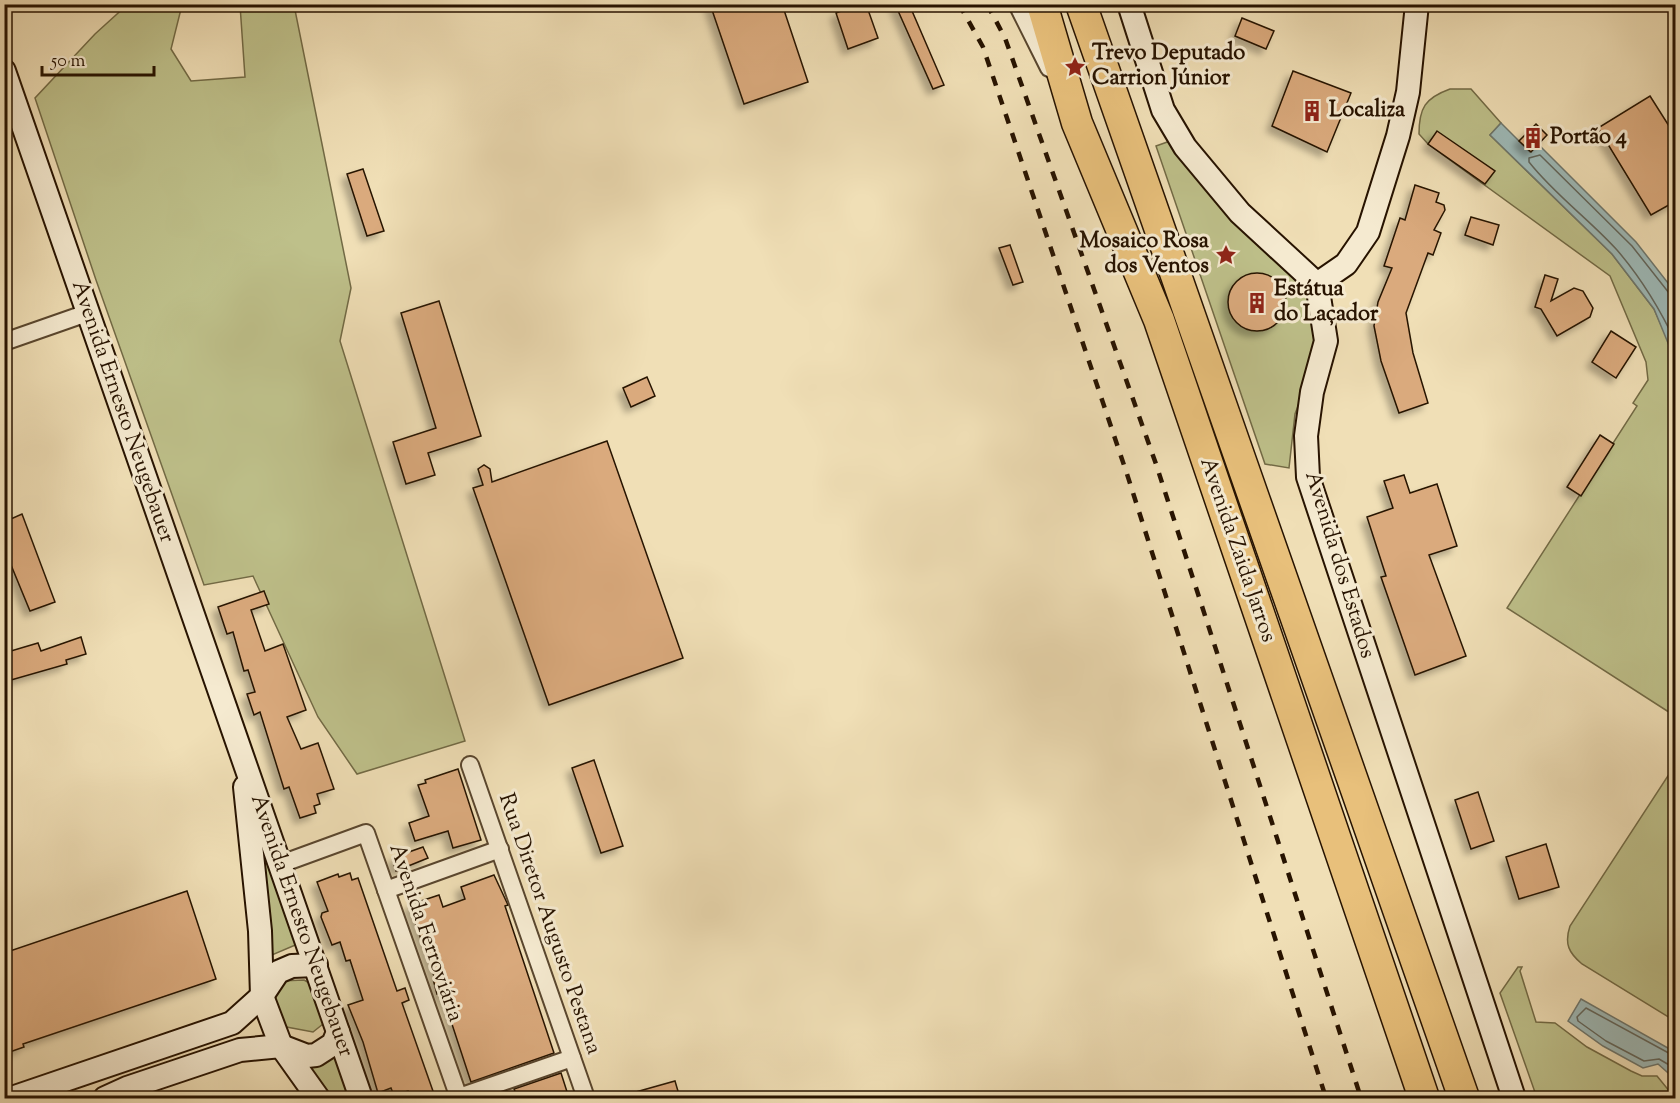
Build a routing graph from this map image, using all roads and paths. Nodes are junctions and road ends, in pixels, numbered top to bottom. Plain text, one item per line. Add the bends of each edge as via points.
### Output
1 (1017, 4) edge
2 (1031, 4) edge
3 (1042, 4) edge
4 (1081, 4) edge
5 (1129, 4) edge
6 (1417, 4) edge
7 (4, 71) edge
8 (1077, 123) junction
9 (1317, 284) junction
10 (87, 313) junction
11 (4, 342) edge
12 (242, 753) junction
13 (470, 765) dead end
14 (500, 849) junction
15 (282, 864) junction
16 (386, 890) junction
17 (316, 965) junction
18 (262, 996) junction
19 (338, 1032) junction
20 (280, 1046) junction
21 (572, 1058) junction
22 (12, 1098) edge
23 (105, 1098) edge
24 (318, 1098) edge
25 (361, 1098) edge
26 (459, 1098) edge
27 (586, 1098) edge
28 (1424, 1098) edge
29 (1464, 1098) edge
30 (1514, 1098) edge

1 - 8 street
2 - 8 highway
3 - 8 highway, Avenida Zaida Jarros
4 - 29 highway, Avenida Zaida Jarros
5 - 9 street via 1163,110 1185,147 1240,213
6 - 9 street via 1408,92 1368,232 1346,264
7 - 10 street, Avenida Ernesto Neugebauer
8 - 28 highway, Avenida Zaida Jarros via 1159,320
9 - 30 street, Avenida dos Estados via 1326,341 1312,392 1306,436 1308,477
10 - 11 street
10 - 12 street, Avenida Ernesto Neugebauer
12 - 15 street, Avenida Ernesto Neugebauer
12 - 18 street, Avenida Ernesto Neugebauer via 260,931
13 - 14 street, Rua Diretor Augusto Pestana
14 - 16 street
14 - 21 street, Rua Diretor Augusto Pestana
15 - 16 street, Avenida Ferroviária via 366,833
15 - 17 street, Avenida Ernesto Neugebauer
16 - 26 street, Avenida Ferroviária
17 - 18 street via 292,966 278,972
17 - 19 street, Avenida Ernesto Neugebauer
18 - 20 street, Avenida Ernesto Neugebauer
18 - 22 street via 232,1023
19 - 20 street via 333,1044 316,1055 307,1056
19 - 25 street, Avenida Ernesto Neugebauer
20 - 23 street via 240,1050
20 - 24 street, Avenida Ernesto Neugebauer
21 - 26 street
21 - 27 street, Rua Diretor Augusto Pestana

